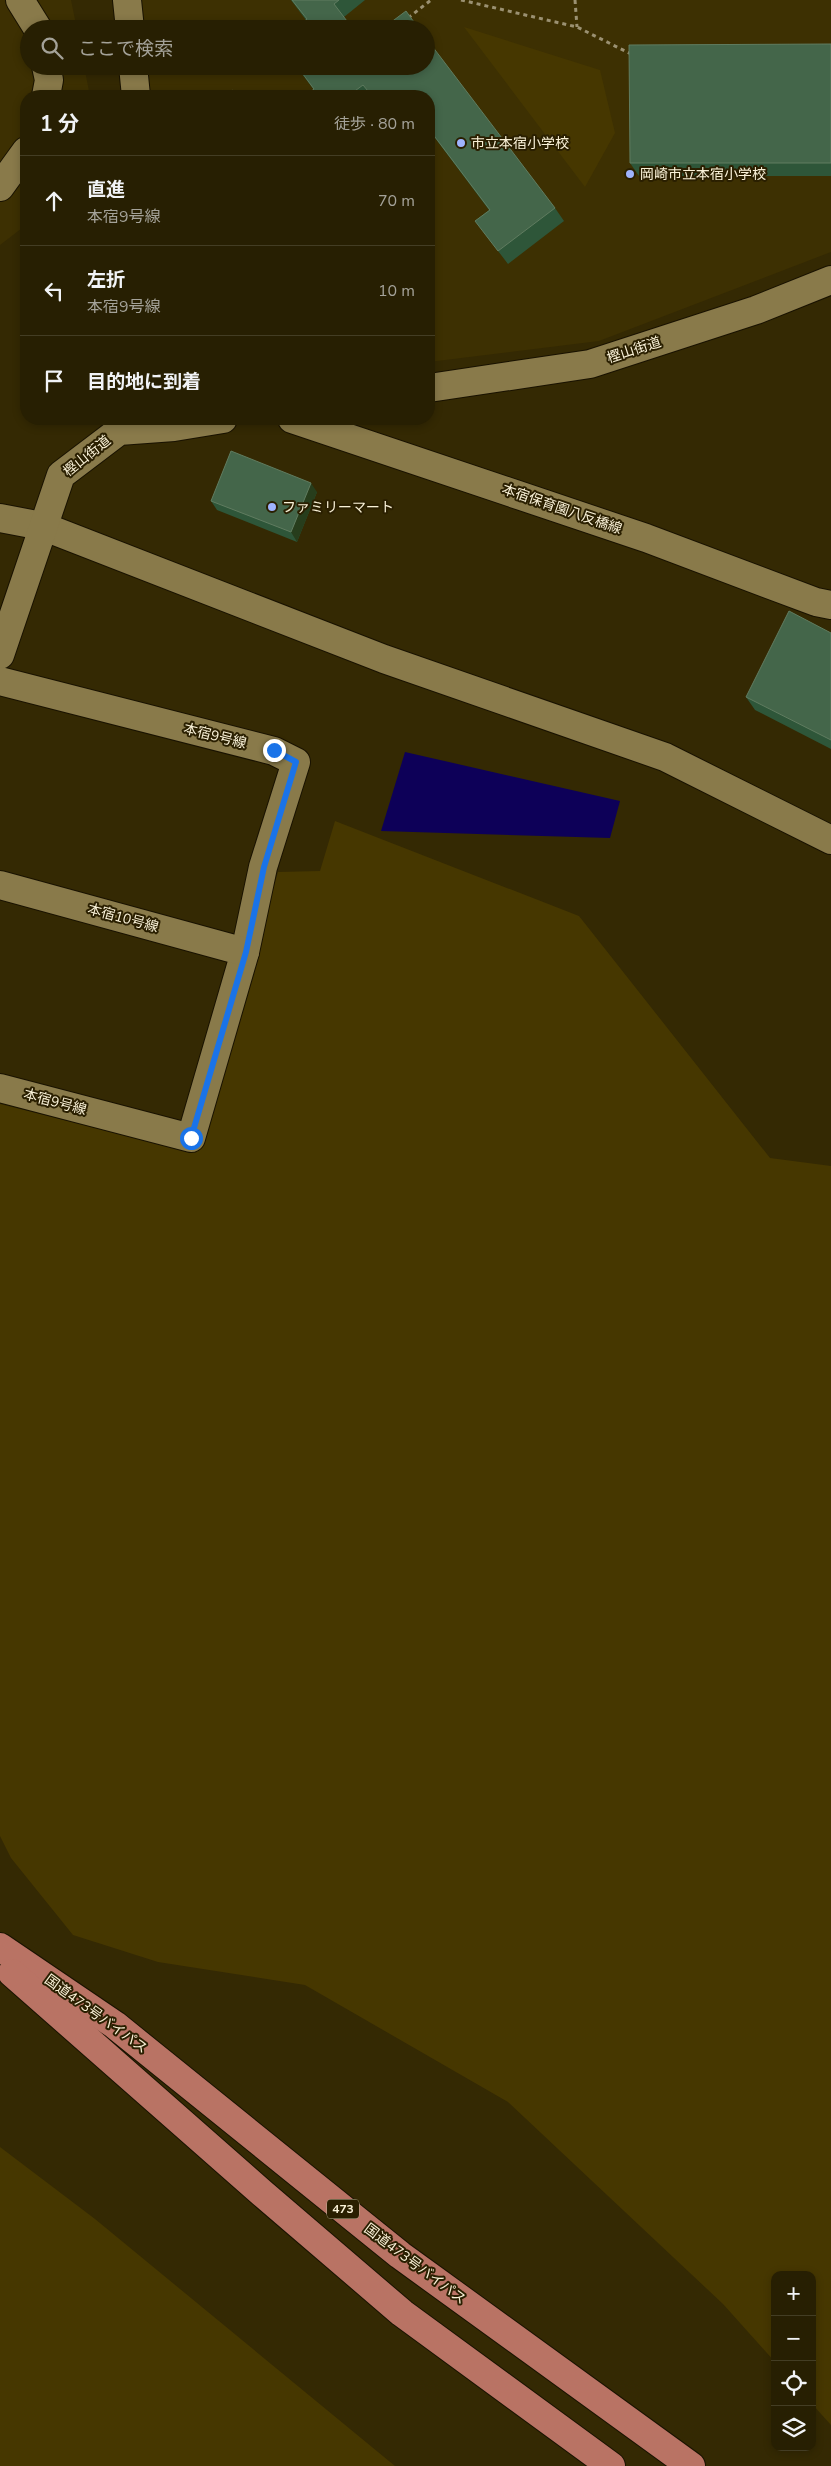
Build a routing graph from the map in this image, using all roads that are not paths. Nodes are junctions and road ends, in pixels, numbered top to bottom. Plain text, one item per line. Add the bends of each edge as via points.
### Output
1 (20, 0) edge
2 (127, 0) edge
3 (32, 20) edge
4 (129, 20) edge
5 (48, 75) edge
6 (134, 75) edge
7 (47, 90) edge
8 (135, 90) edge
9 (20, 159) edge
10 (0, 187) edge
11 (831, 280) edge
12 (435, 387) edge
13 (160, 425) edge
14 (310, 425) edge
15 (0, 518) edge
16 (42, 526) junction
17 (831, 605) edge
18 (0, 655) edge
19 (0, 680) edge
20 (831, 840) edge
21 (0, 885) edge
22 (246, 952) junction
23 (0, 1088) edge
24 (0, 1947) edge
25 (0, 1962) edge
26 (611, 2466) edge
27 (691, 2466) edge

1 - 3 street
2 - 4 street
5 - 7 street
6 - 8 street
9 - 10 street
11 - 12 street, 樫山街道 via 756,310 590,364
13 - 16 street, 樫山街道 via 119,431 61,475
14 - 17 street, 本宿保育園八反橋線 via 628,532
15 - 16 street
16 - 18 street, 樫山街道
16 - 20 street via 384,659 665,757
19 - 22 street, 本宿9号線 via 274,750 296,762 264,867
21 - 22 street, 本宿10号線
22 - 23 street, 本宿9号線 via 191,1138
24 - 27 highway, 国道473号バイパス / 473 via 115,2024 400,2255
25 - 26 highway, 国道473号バイパス via 402,2313

